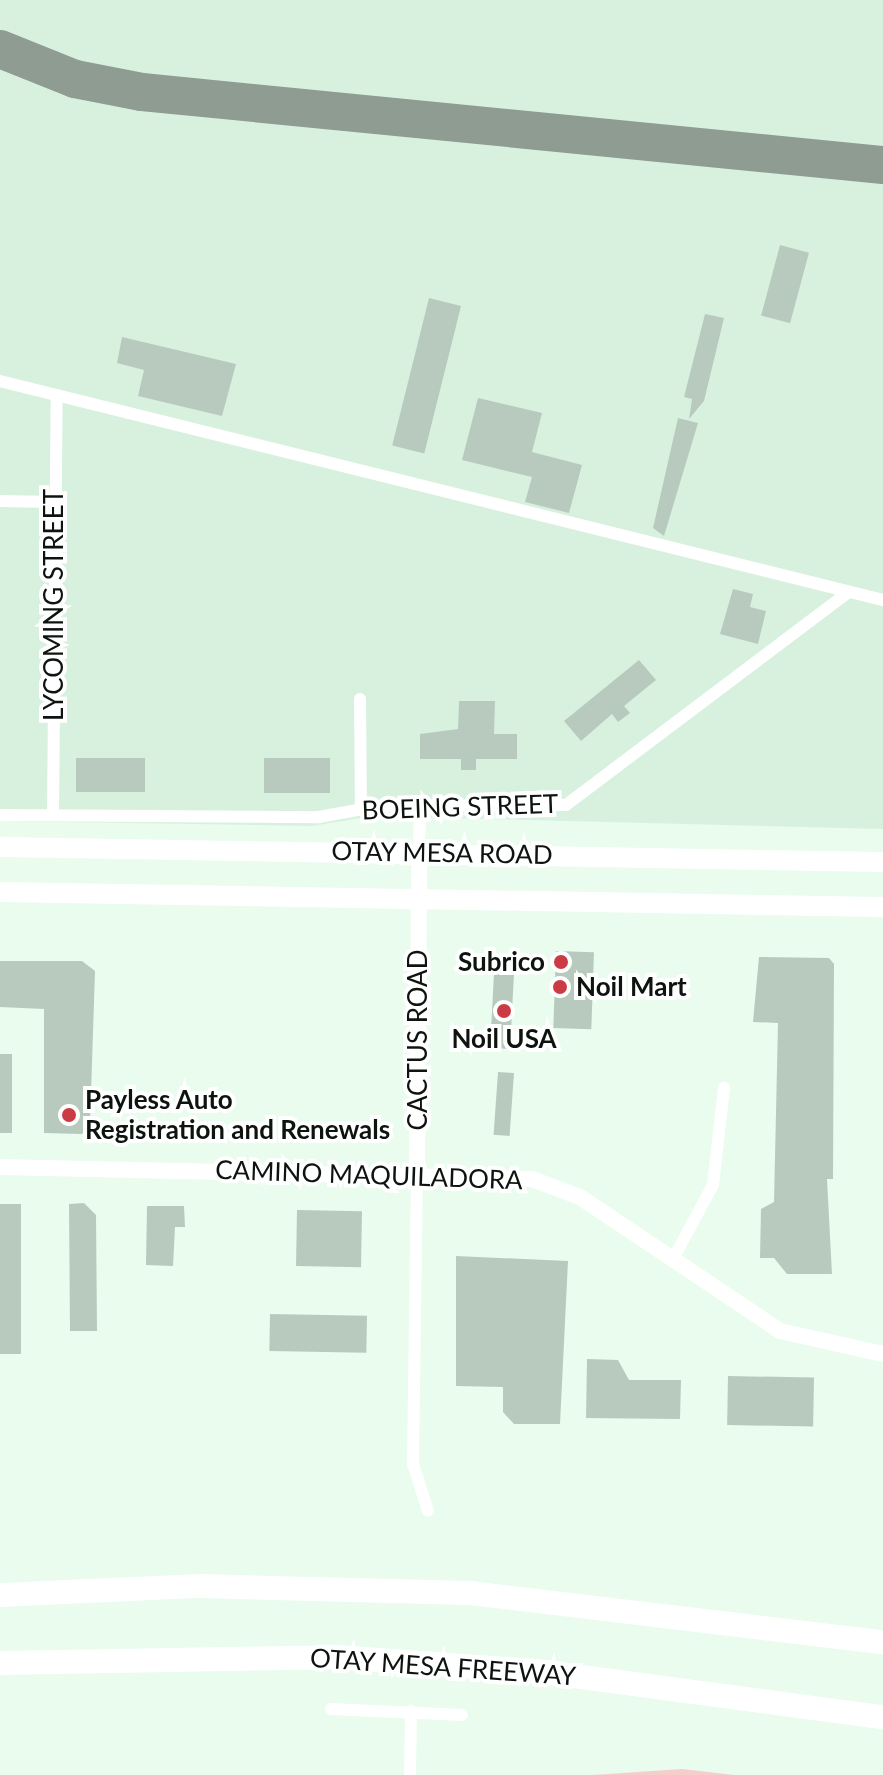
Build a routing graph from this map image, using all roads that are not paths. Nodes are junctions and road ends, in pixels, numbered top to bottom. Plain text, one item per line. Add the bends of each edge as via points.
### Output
1 (0, 381) edge
2 (57, 395) junction
3 (0, 501) edge
4 (55, 502) junction
5 (849, 592) junction
6 (883, 600) edge
7 (360, 699) dead end
8 (420, 807) junction
9 (361, 808) junction
10 (0, 815) edge
11 (53, 815) junction
12 (0, 847) edge
13 (419, 853) junction
14 (883, 862) edge
15 (0, 892) edge
16 (419, 899) junction
17 (883, 907) edge
18 (724, 1088) dead end
19 (0, 1167) edge
20 (417, 1173) junction
21 (672, 1261) junction
22 (883, 1354) edge
23 (428, 1511) dead end
24 (0, 1595) edge
25 (883, 1632) edge
26 (825, 1633) junction
27 (883, 1642) edge
28 (0, 1663) edge
29 (331, 1709) dead end
30 (411, 1711) junction
31 (462, 1715) dead end
32 (883, 1717) edge
33 (410, 1775) edge

1 - 2 street
2 - 4 street, LYCOMING STREET
2 - 5 street
3 - 4 street
4 - 11 street, LYCOMING STREET
5 - 6 street
5 - 8 street, BOEING STREET via 579,800 532,809
7 - 9 street
8 - 9 street, BOEING STREET
8 - 13 street, CACTUS ROAD
9 - 11 street, BOEING STREET via 319,817
10 - 11 street, BOEING STREET
12 - 13 main road, OTAY MESA ROAD
13 - 14 main road, OTAY MESA ROAD
13 - 16 street, CACTUS ROAD
15 - 16 main road, OTAY MESA ROAD
16 - 17 main road, OTAY MESA ROAD
16 - 20 street, CACTUS ROAD
18 - 21 street via 713,1185
19 - 20 street, CAMINO MAQUILADORA
20 - 21 street, CAMINO MAQUILADORA via 509,1175 552,1185
20 - 23 street, CACTUS ROAD via 413,1464
21 - 22 street, CAMINO MAQUILADORA via 780,1331
24 - 26 highway via 201,1586 470,1593
25 - 26 highway
26 - 27 highway
28 - 32 highway, OTAY MESA FREEWAY via 335,1657 536,1671
29 - 30 street
30 - 31 street
30 - 33 street

